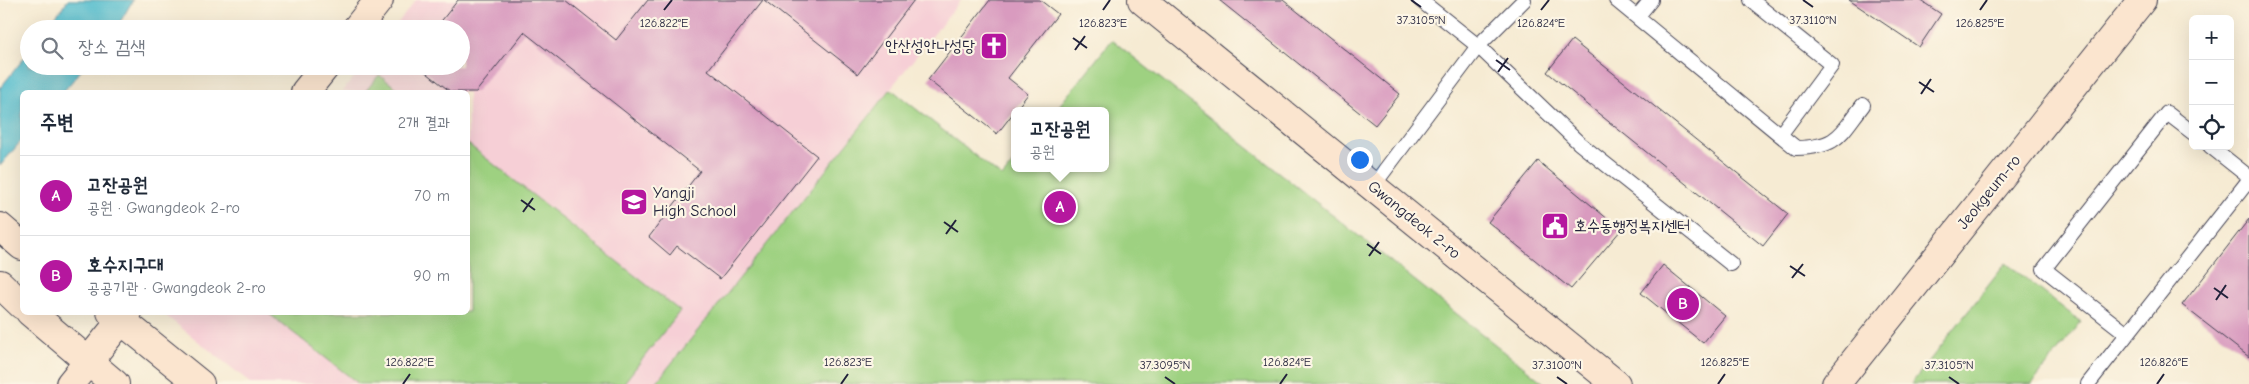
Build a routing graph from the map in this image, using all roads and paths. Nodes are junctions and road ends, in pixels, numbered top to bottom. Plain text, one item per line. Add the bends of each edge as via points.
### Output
1 (380, 0) edge
2 (1142, 0) edge
3 (1420, 0) edge
4 (1524, 0) edge
5 (1616, 0) edge
6 (1651, 0) edge
7 (1751, 0) edge
8 (2142, 0) edge
9 (1637, 17) junction
10 (363, 20) edge
11 (1478, 46) junction
12 (319, 75) edge
13 (307, 90) edge
14 (1863, 105) dead end
15 (2189, 130) edge
16 (1780, 135) junction
17 (2215, 150) edge
18 (2249, 179) edge
19 (1373, 186) junction
20 (0, 227) edge
21 (20, 244) edge
22 (1731, 264) dead end
23 (0, 284) edge
24 (20, 303) edge
25 (33, 315) edge
26 (120, 315) edge
27 (2128, 334) junction
28 (88, 362) junction
29 (70, 384) edge
30 (115, 384) edge
31 (200, 384) edge
32 (1616, 384) edge
33 (1836, 384) edge
34 (2088, 384) edge

1 - 10 street
2 - 19 street, Gwangdeok 2-ro
3 - 11 lane
4 - 11 lane
5 - 9 lane
6 - 9 lane
7 - 16 lane via 1832,64
8 - 33 street, Jeokgeum-ro
9 - 16 lane
11 - 19 lane
11 - 22 lane via 1579,143
12 - 13 street
14 - 16 lane via 1835,141 1818,148 1796,148
15 - 27 lane via 2167,112 2044,269
17 - 18 lane
18 - 27 lane
19 - 32 street, Gwangdeok 2-ro
20 - 21 street
23 - 24 street
25 - 28 street
26 - 28 street
26 - 31 street
27 - 34 lane
28 - 29 street
28 - 30 street

